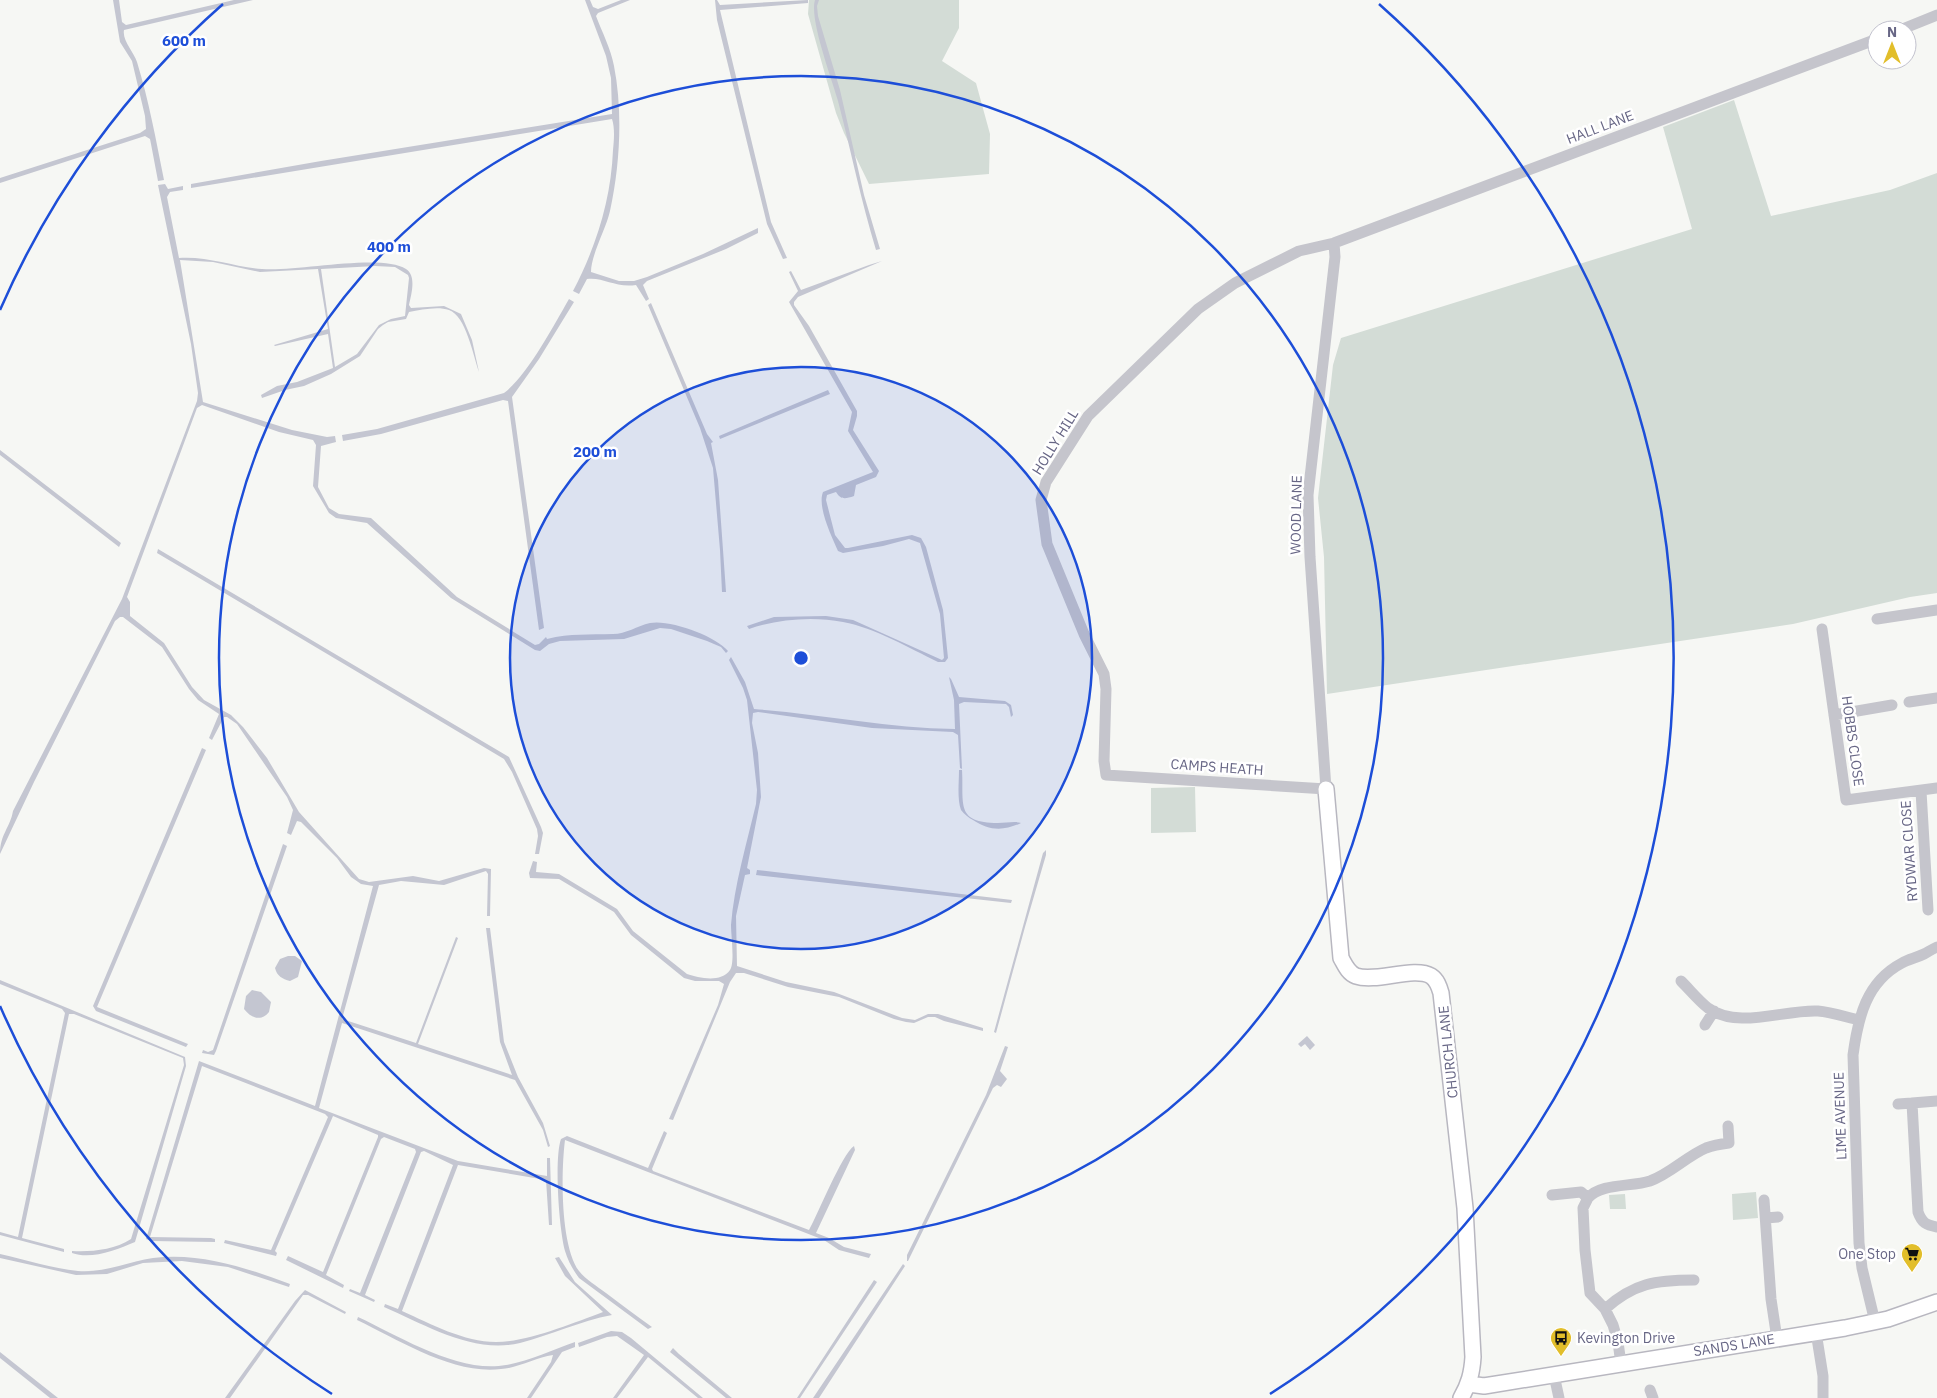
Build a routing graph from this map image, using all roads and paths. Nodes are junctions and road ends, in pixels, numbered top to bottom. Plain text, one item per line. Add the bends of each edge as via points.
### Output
1 (1937, 15) edge
2 (1917, 23) edge
3 (1867, 43) edge
4 (1334, 243) junction
5 (1937, 610) edge
6 (1877, 619) dead end
7 (1822, 629) dead end
8 (1937, 698) edge
9 (1909, 702) dead end
10 (1892, 705) dead end
11 (1834, 715) junction
12 (1106, 776) joint
13 (1937, 788) edge
14 (1326, 789) junction
15 (1920, 790) junction
16 (1928, 910) dead end
17 (1937, 947) edge
18 (1681, 981) dead end
19 (1714, 1011) junction
20 (1859, 1020) junction
21 (1705, 1025) dead end
22 (1937, 1101) edge
23 (1912, 1103) junction
24 (1898, 1104) dead end
25 (1728, 1126) dead end
26 (1552, 1195) dead end
27 (1588, 1198) junction
28 (1764, 1200) dead end
29 (1778, 1217) dead end
30 (1766, 1218) junction
31 (1937, 1227) edge
32 (1694, 1280) dead end
33 (1937, 1302) edge
34 (1605, 1309) junction
35 (1875, 1322) junction
36 (1816, 1332) junction
37 (1777, 1339) junction
38 (1620, 1364) junction
39 (1554, 1374) junction
40 (1469, 1384) junction
41 (1461, 1398) edge
42 (1559, 1398) edge
43 (1823, 1398) edge

1 - 2 street
3 - 4 street, HALL LANE
4 - 12 street, HOLLY HILL via 1299,251 1235,283 1198,310 1088,416 1046,482 1041,500 1047,544 1104,674
4 - 14 street, WOOD LANE via 1336,257 1308,495
5 - 6 street
7 - 11 street, HOBBS CLOSE
8 - 9 street
10 - 11 street
11 - 15 street, HOBBS CLOSE via 1846,800
12 - 14 street, CAMPS HEATH
13 - 15 street
14 - 40 street, CHURCH LANE via 1344,964 1354,975 1365,978 1421,973 1431,976 1441,993 1464,1208 1473,1356
15 - 16 street, RYDWAR CLOSE via 1930,851
17 - 20 street, LIME AVENUE via 1903,962 1881,978 1867,996
18 - 19 street
19 - 20 street via 1736,1017 1817,1011
19 - 21 street
20 - 35 street, LIME AVENUE via 1853,1055 1859,1243
22 - 23 street
23 - 24 street
23 - 31 street via 1918,1212 1926,1225
25 - 27 street via 1729,1143 1706,1148 1651,1180 1601,1189
26 - 27 street via 1581,1192
27 - 34 street via 1583,1208 1590,1293
28 - 30 street
29 - 30 street
30 - 37 street
32 - 34 street via 1644,1285 1620,1296
33 - 35 street, SANDS LANE
34 - 38 street via 1618,1342
35 - 36 street, SANDS LANE
36 - 37 street, SANDS LANE
36 - 43 street via 1824,1376
37 - 38 street, SANDS LANE
38 - 39 street, SANDS LANE
39 - 40 street, SANDS LANE via 1484,1386
39 - 42 street
40 - 41 street, CHURCH LANE

